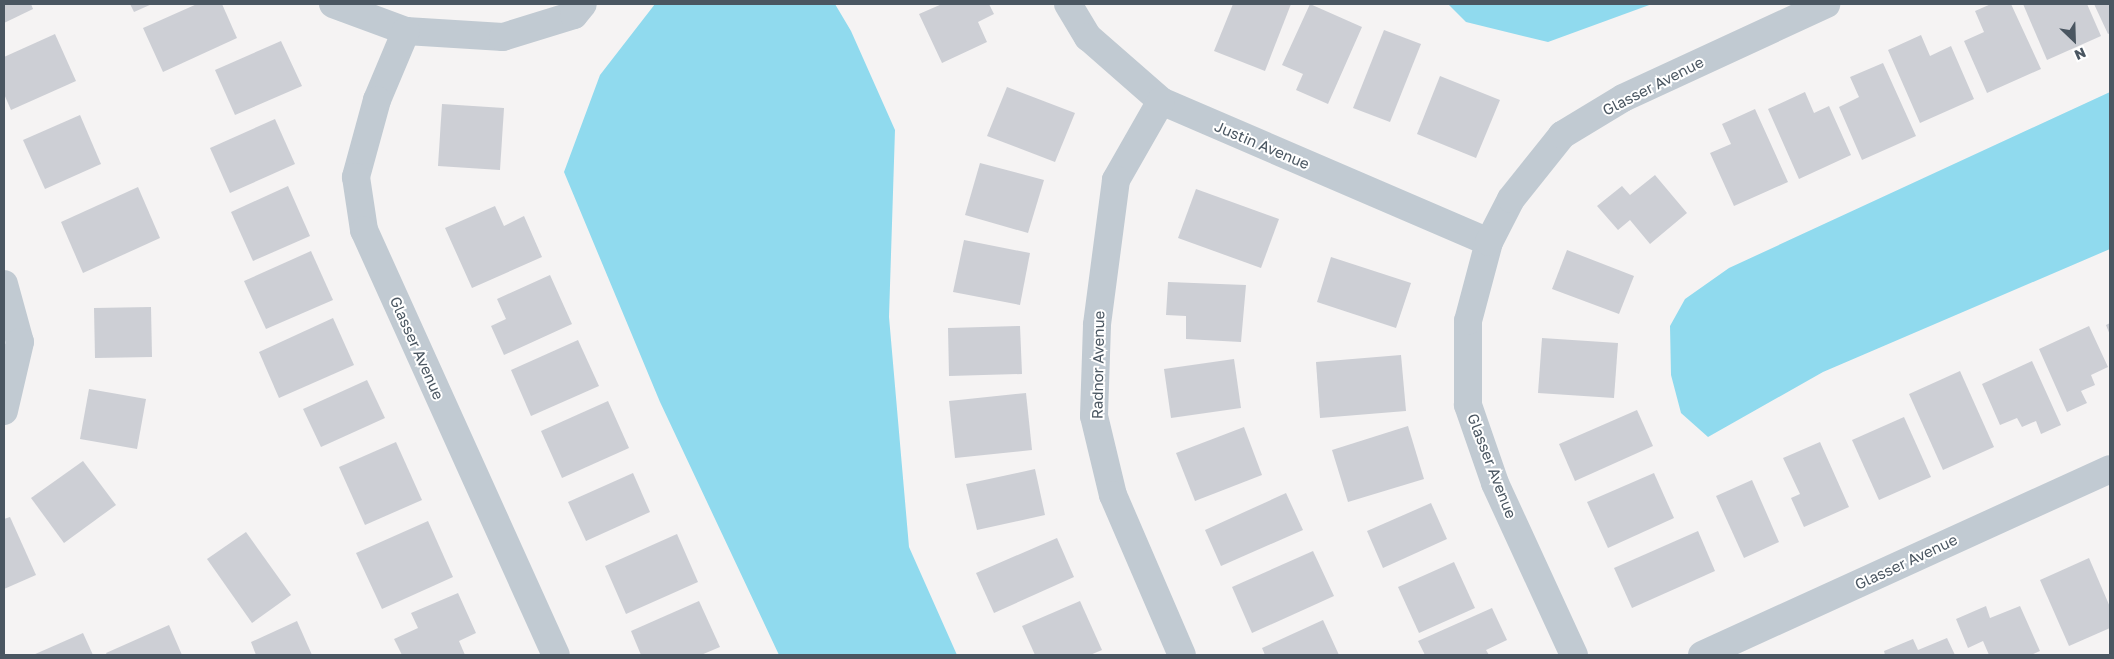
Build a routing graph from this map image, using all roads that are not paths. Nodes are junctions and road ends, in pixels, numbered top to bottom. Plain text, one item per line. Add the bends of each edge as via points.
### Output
1 (333, 4) edge
2 (583, 4) edge
3 (1068, 4) edge
4 (1826, 4) edge
5 (406, 31) junction
6 (1162, 101) junction
7 (1488, 242) junction
8 (4, 284) edge
9 (4, 411) edge
10 (2110, 469) edge
11 (556, 655) edge
12 (1182, 655) edge
13 (1574, 655) edge
14 (1702, 655) edge

1 - 5 street
2 - 5 street via 574,15 503,37
3 - 6 street, Justin Avenue via 1088,37
4 - 7 street, Glasser Avenue via 1623,98 1562,136 1511,199
5 - 11 street, Glasser Avenue via 377,100 356,177 364,230
6 - 7 street, Justin Avenue
6 - 12 street, Radnor Avenue via 1116,180 1097,325 1094,416 1113,495
7 - 13 street, Glasser Avenue via 1468,321 1468,405 1495,483
8 - 9 street via 20,342
10 - 14 street, Glasser Avenue

